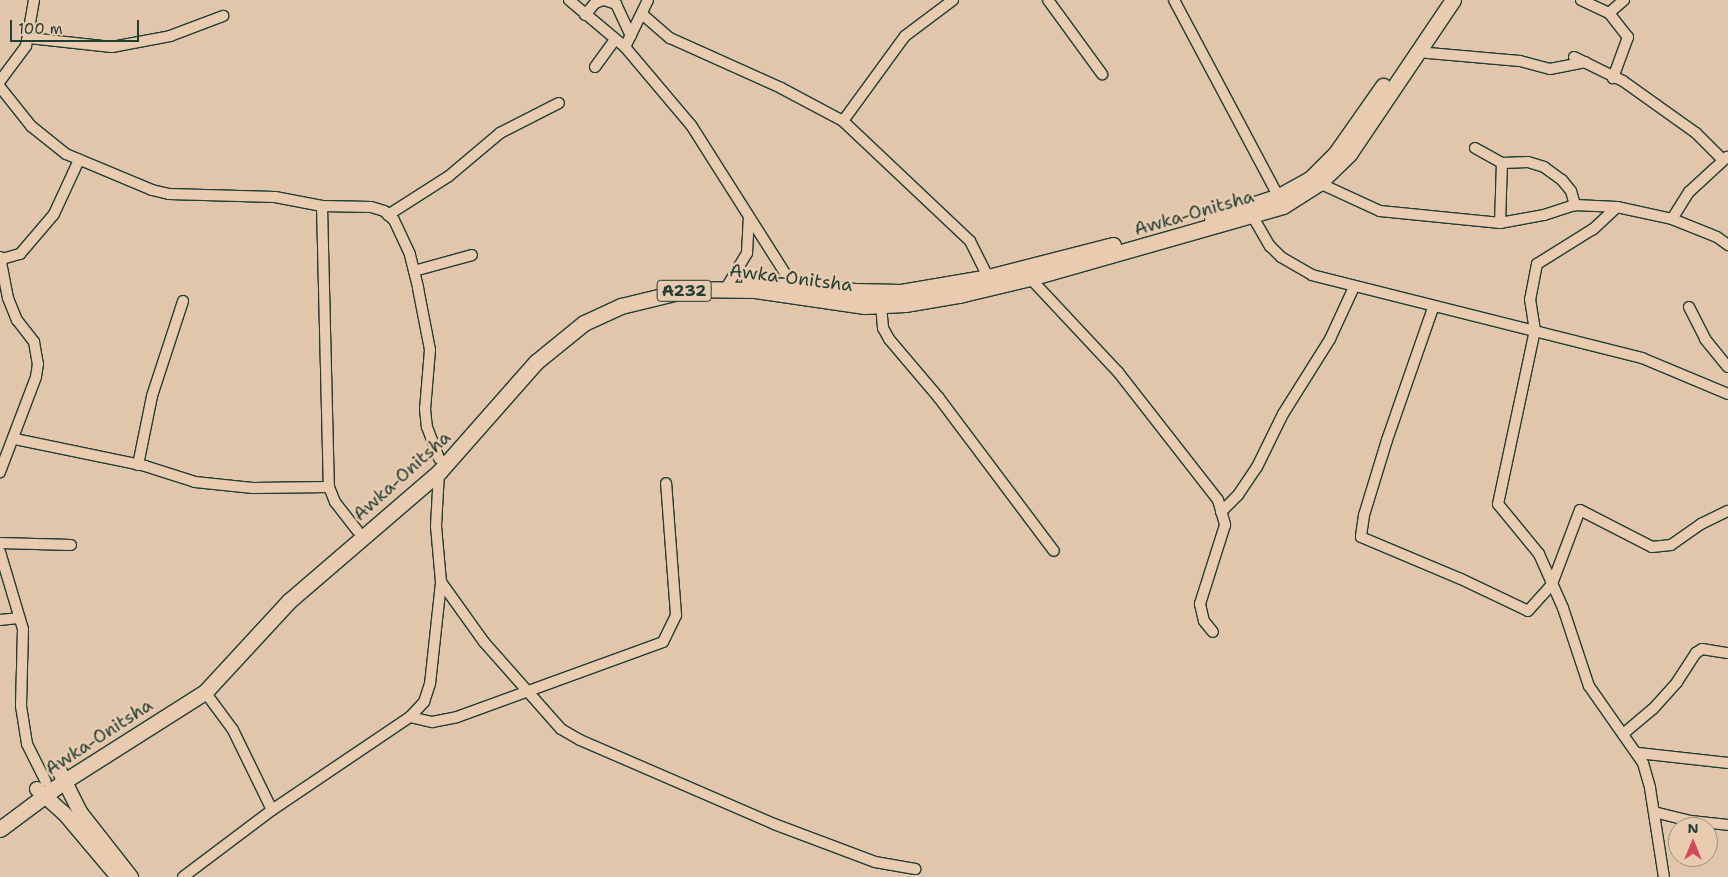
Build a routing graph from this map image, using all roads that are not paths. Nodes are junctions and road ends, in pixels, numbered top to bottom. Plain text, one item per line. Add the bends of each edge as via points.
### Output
1 (34, 0) edge
2 (569, 0) edge
3 (648, 0) edge
4 (953, 0) edge
5 (1048, 0) edge
6 (1174, 0) edge
7 (1442, 0) edge
8 (1453, 0) edge
9 (1581, 0) edge
10 (1624, 0) edge
11 (607, 1) edge
12 (1609, 13) junction
13 (642, 14) junction
14 (585, 15) junction
15 (223, 16) dead end
16 (632, 36) junction
17 (29, 38) junction
18 (615, 39) junction
19 (625, 47) junction
20 (1417, 52) junction
21 (1574, 57) dead end
22 (1585, 62) junction
23 (595, 68) dead end
24 (1102, 74) dead end
25 (1614, 78) junction
26 (0, 80) edge
27 (0, 87) edge
28 (558, 103) dead end
29 (843, 121) junction
30 (1475, 148) dead end
31 (1725, 158) edge
32 (79, 160) junction
33 (1502, 164) junction
34 (1319, 184) junction
35 (1281, 201) junction
36 (1575, 205) junction
37 (322, 206) junction
38 (1618, 208) junction
39 (388, 215) junction
40 (1253, 217) junction
41 (749, 219) junction
42 (1672, 220) junction
43 (1500, 223) junction
44 (1728, 245) edge
45 (472, 255) dead end
46 (1, 258) edge
47 (414, 271) junction
48 (988, 277) junction
49 (1030, 278) junction
50 (730, 283) junction
51 (792, 283) junction
52 (1354, 287) junction
53 (801, 296) junction
54 (183, 301) dead end
55 (881, 305) junction
56 (1689, 307) dead end
57 (1433, 308) junction
58 (1535, 330) junction
59 (1728, 368) edge
60 (1728, 394) edge
61 (15, 439) junction
62 (138, 465) junction
63 (439, 465) junction
64 (0, 472) edge
65 (666, 484) dead end
66 (329, 488) junction
67 (1221, 512) junction
68 (1728, 512) edge
69 (357, 530) junction
70 (0, 543) edge
71 (71, 546) dead end
72 (1054, 551) dead end
73 (0, 552) edge
74 (442, 582) junction
75 (1552, 584) junction
76 (18, 618) junction
77 (0, 620) edge
78 (1213, 632) dead end
79 (1728, 653) edge
80 (205, 692) junction
81 (526, 692) junction
82 (410, 717) junction
83 (1623, 734) junction
84 (1638, 753) junction
85 (1728, 763) edge
86 (62, 777) junction
87 (43, 789) junction
88 (272, 810) junction
89 (1654, 812) junction
90 (0, 820) edge
91 (1728, 825) edge
92 (0, 829) edge
93 (915, 869) dead end
94 (118, 877) edge
95 (131, 877) edge
96 (183, 877) edge
97 (1664, 877) edge

1 - 17 street
2 - 14 street
3 - 13 street
4 - 29 street via 905,36
5 - 24 street
6 - 35 street
7 - 35 main road, Awka-Onitsha / A232 via 1336,153
8 - 20 main road, Awka-Onitsha / A232
9 - 12 street
10 - 12 street
11 - 14 street via 595,3
11 - 16 street via 616,4
12 - 25 street via 1628,38
13 - 16 street
13 - 29 street via 670,38 781,88
14 - 18 street
15 - 17 street via 170,36 105,48
16 - 19 street
17 - 26 street via 19,59
18 - 19 street
18 - 23 street
19 - 41 street via 706,145
20 - 22 street via 1520,62 1550,70
20 - 34 main road, Awka-Onitsha / A232 via 1361,139
21 - 22 street
22 - 25 street
25 - 31 street via 1696,133
27 - 32 street via 31,126 66,154
28 - 39 street via 500,133 450,176
29 - 48 street via 970,241
30 - 33 street
31 - 42 street via 1689,192
32 - 37 street via 169,194 275,198
32 - 46 street via 54,214 20,254
33 - 36 street via 1528,162 1544,168 1572,191
33 - 43 street
34 - 35 main road, Awka-Onitsha / A232
34 - 43 street via 1380,211
35 - 40 main road, Awka-Onitsha / A232
35 - 48 main road, Awka-Onitsha / A232
36 - 38 street
36 - 43 street
37 - 39 street via 371,207
37 - 66 street
38 - 42 street
38 - 58 street via 1593,229 1537,264 1530,299
39 - 47 street via 401,233
40 - 49 main road, Awka-Onitsha / A232
40 - 52 street via 1270,246 1288,263 1312,276
41 - 50 street via 747,253
41 - 51 street
42 - 44 street via 1717,237
45 - 47 street
46 - 61 street via 8,298 17,320 34,342 38,364
47 - 63 street via 430,350 425,410 427,427
48 - 51 main road, Awka-Onitsha / A232 via 901,292 854,291
49 - 55 main road, Awka-Onitsha / A232 via 959,295
49 - 67 street via 1055,308 1085,334 1151,412 1207,484
50 - 51 main road, Awka-Onitsha / A232
50 - 53 main road, Awka-Onitsha / A232
50 - 63 main road, Awka-Onitsha / A232 via 684,280 643,289 610,299 571,321 553,333 521,364
51 - 53 street
52 - 57 street
52 - 67 street via 1330,340 1283,414 1257,468
53 - 55 main road, Awka-Onitsha / A232 via 865,306
54 - 62 street via 152,396
55 - 72 street via 883,328 889,339 939,398
56 - 59 street via 1705,339
57 - 58 street
57 - 75 street via 1387,440 1364,515 1361,537 1461,579 1528,612
58 - 60 street via 1673,368
58 - 75 street via 1498,504 1539,554
61 - 62 street
61 - 64 street
62 - 66 street via 195,482 253,488
63 - 69 main road, Awka-Onitsha / A232
63 - 74 street via 436,526
63 - 80 main road, Awka-Onitsha / A232 via 290,601
65 - 81 street via 676,616 664,642
66 - 69 street via 335,502
67 - 78 street via 1225,525 1222,539 1200,604 1204,622
68 - 75 street via 1701,524 1671,545 1652,547 1580,510
69 - 86 main road, Awka-Onitsha / A232 via 289,588 202,682
70 - 71 street
73 - 76 street
74 - 81 street via 484,642
74 - 82 street via 430,684 424,702
75 - 83 street via 1589,686
76 - 77 street
76 - 87 street via 24,651 21,706 27,744
79 - 83 street via 1702,650 1696,653 1659,702
80 - 86 main road, Awka-Onitsha / A232
80 - 88 street via 233,730
81 - 82 street via 457,717 432,722
81 - 93 street via 561,729 580,740 774,824 875,862
82 - 88 street
83 - 84 street
84 - 85 street
84 - 89 street
86 - 87 main road, Awka-Onitsha / A232
86 - 95 main road via 80,812
87 - 90 main road, Awka-Onitsha / A232
87 - 92 main road, Awka-Onitsha / A232
87 - 94 main road
88 - 96 street
89 - 91 street
89 - 97 street

